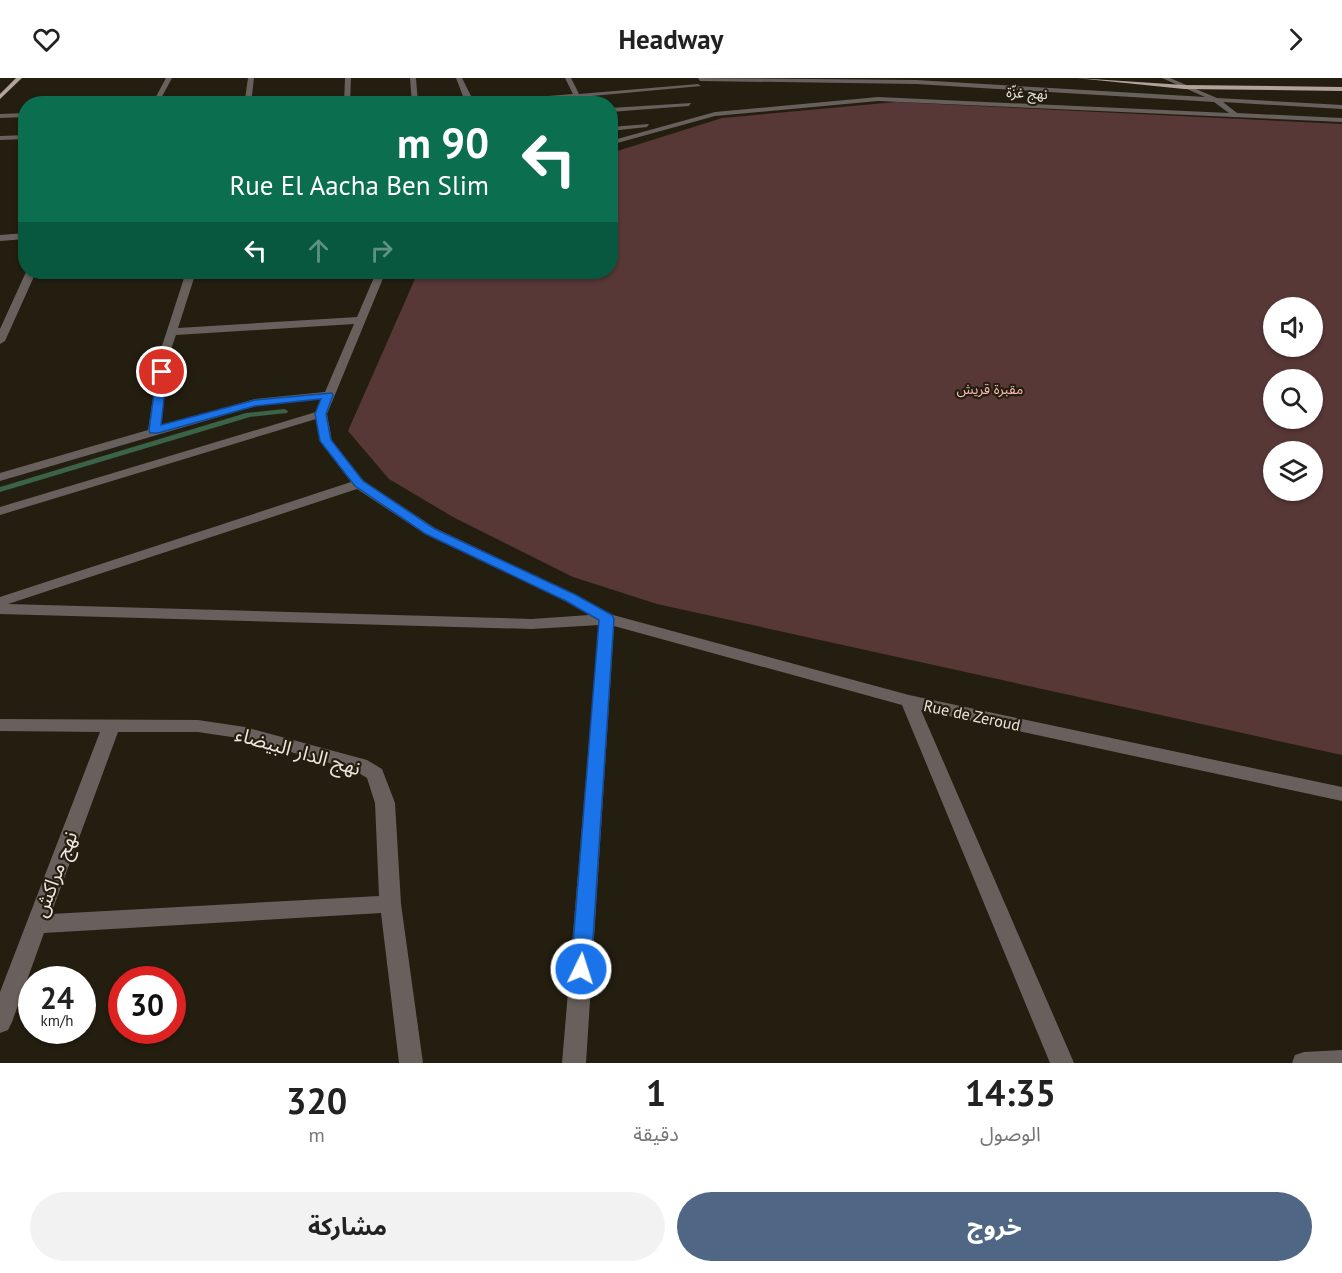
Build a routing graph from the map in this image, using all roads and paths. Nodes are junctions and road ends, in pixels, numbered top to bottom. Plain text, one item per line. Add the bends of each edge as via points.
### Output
1 (19, 78) edge
2 (169, 78) edge
3 (251, 78) edge
4 (348, 78) edge
5 (413, 78) edge
6 (459, 78) edge
7 (568, 78) edge
8 (1079, 78) edge
9 (1165, 78) edge
10 (830, 79) edge
11 (700, 81) edge
12 (1184, 87) junction
13 (825, 88) dead end
14 (1342, 89) edge
15 (575, 95) junction
16 (159, 96) edge
17 (249, 96) edge
18 (347, 96) edge
19 (414, 96) edge
20 (467, 96) edge
21 (562, 96) edge
22 (822, 96) dead end
23 (0, 97) edge
24 (1216, 100) junction
25 (819, 103) junction
26 (689, 104) junction
27 (1342, 107) edge
28 (618, 109) edge
29 (1234, 114) junction
30 (18, 115) edge
31 (0, 116) edge
32 (688, 120) junction
33 (1342, 120) edge
34 (677, 123) junction
35 (618, 128) edge
36 (18, 137) edge
37 (0, 138) edge
38 (618, 141) edge
39 (18, 237) edge
40 (0, 238) edge
41 (28, 279) edge
42 (189, 279) edge
43 (378, 279) edge
44 (361, 320) junction
45 (172, 332) junction
46 (0, 341) edge
47 (328, 395) junction
48 (321, 414) junction
49 (154, 430) junction
50 (0, 477) edge
51 (359, 484) junction
52 (0, 511) edge
53 (0, 602) edge
54 (0, 609) edge
55 (607, 619) junction
56 (909, 701) junction
57 (0, 725) edge
58 (111, 727) junction
59 (1342, 794) edge
60 (390, 904) junction
61 (37, 924) junction
62 (0, 1022) edge
63 (1342, 1061) edge
64 (411, 1063) edge
65 (574, 1063) edge
66 (1062, 1063) edge
67 (1304, 1063) edge

1 - 23 main road
2 - 16 street
3 - 17 street
4 - 18 street
5 - 19 street
6 - 20 street
7 - 15 street
8 - 12 main road
9 - 12 street
10 - 11 street
10 - 13 street
10 - 24 street
11 - 15 street
11 - 26 street
12 - 14 main road
12 - 24 street
15 - 21 street
22 - 25 street
24 - 27 street
24 - 29 street
25 - 29 street, نهج غزّة via 893,99
25 - 32 street, نهج غزّة
26 - 28 street
26 - 32 street
29 - 33 street, نهج غزّة
30 - 31 street
32 - 34 street, نهج غزّة
34 - 35 street
34 - 38 street
36 - 37 street
39 - 40 street
41 - 46 street
42 - 45 street
43 - 44 street
44 - 45 street
44 - 47 street
45 - 49 street via 165,352
47 - 48 street
47 - 49 street via 255,403
48 - 51 street via 326,441
48 - 52 street
49 - 50 street
51 - 53 street
51 - 55 street via 430,531
54 - 55 street via 532,624
55 - 56 street, Rue de Zeroud
55 - 65 street
56 - 59 street, Rue de Zeroud
56 - 66 street
57 - 58 street, نهج الدار البيضاء
58 - 60 street, نهج الدار البيضاء via 198,726 245,733 360,765 375,774 386,803
58 - 61 street, نهج مراكش
60 - 61 street
60 - 64 street, نهج الدار البيضاء
61 - 62 street, نهج مراكش
63 - 67 street

